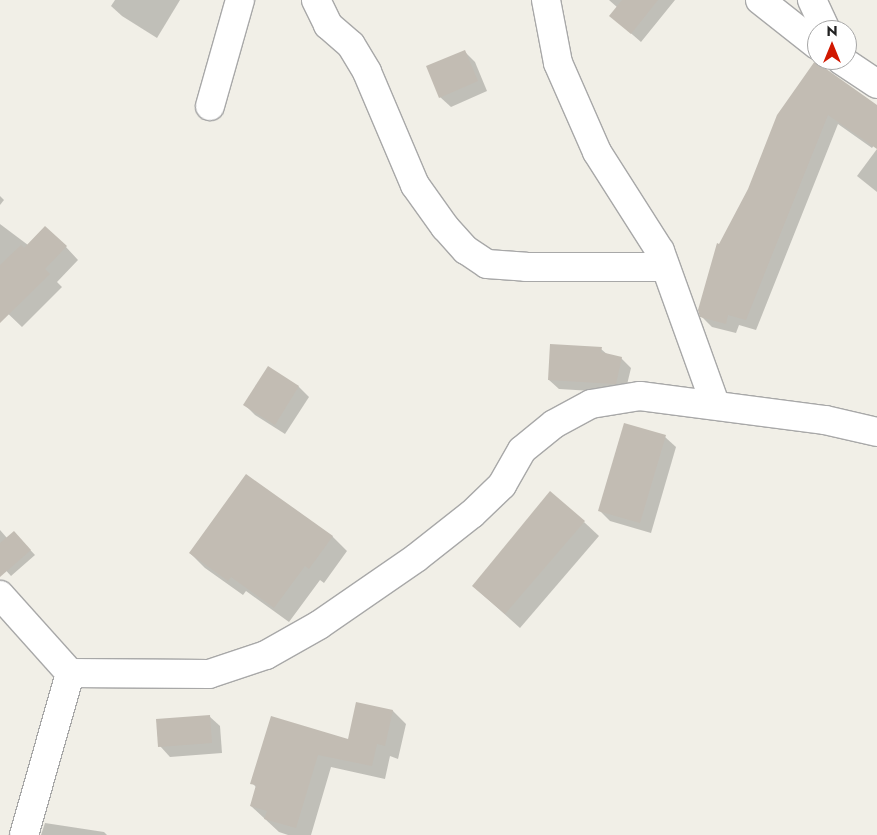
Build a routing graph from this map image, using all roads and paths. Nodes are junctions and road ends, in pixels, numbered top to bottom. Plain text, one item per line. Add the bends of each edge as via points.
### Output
1 (240, 0) edge
2 (316, 0) edge
3 (546, 0) edge
4 (760, 0) edge
5 (812, 0) edge
6 (821, 20) edge
7 (807, 37) edge
8 (856, 70) edge
9 (877, 84) edge
10 (210, 106) dead end
11 (665, 266) junction
12 (715, 404) junction
13 (877, 432) edge
14 (0, 595) edge
15 (70, 673) junction
16 (24, 835) edge

1 - 10 street
2 - 11 street via 328,25 351,45 367,72 415,184 445,227 466,250 488,264
3 - 11 street via 558,63 597,152 660,251
4 - 7 street
5 - 6 street
8 - 9 street
11 - 12 street
12 - 13 street via 825,420
12 - 15 street via 640,396 591,404 554,424 522,450 502,485 472,514 416,558 319,625 266,655 209,674
14 - 15 street
15 - 16 street

